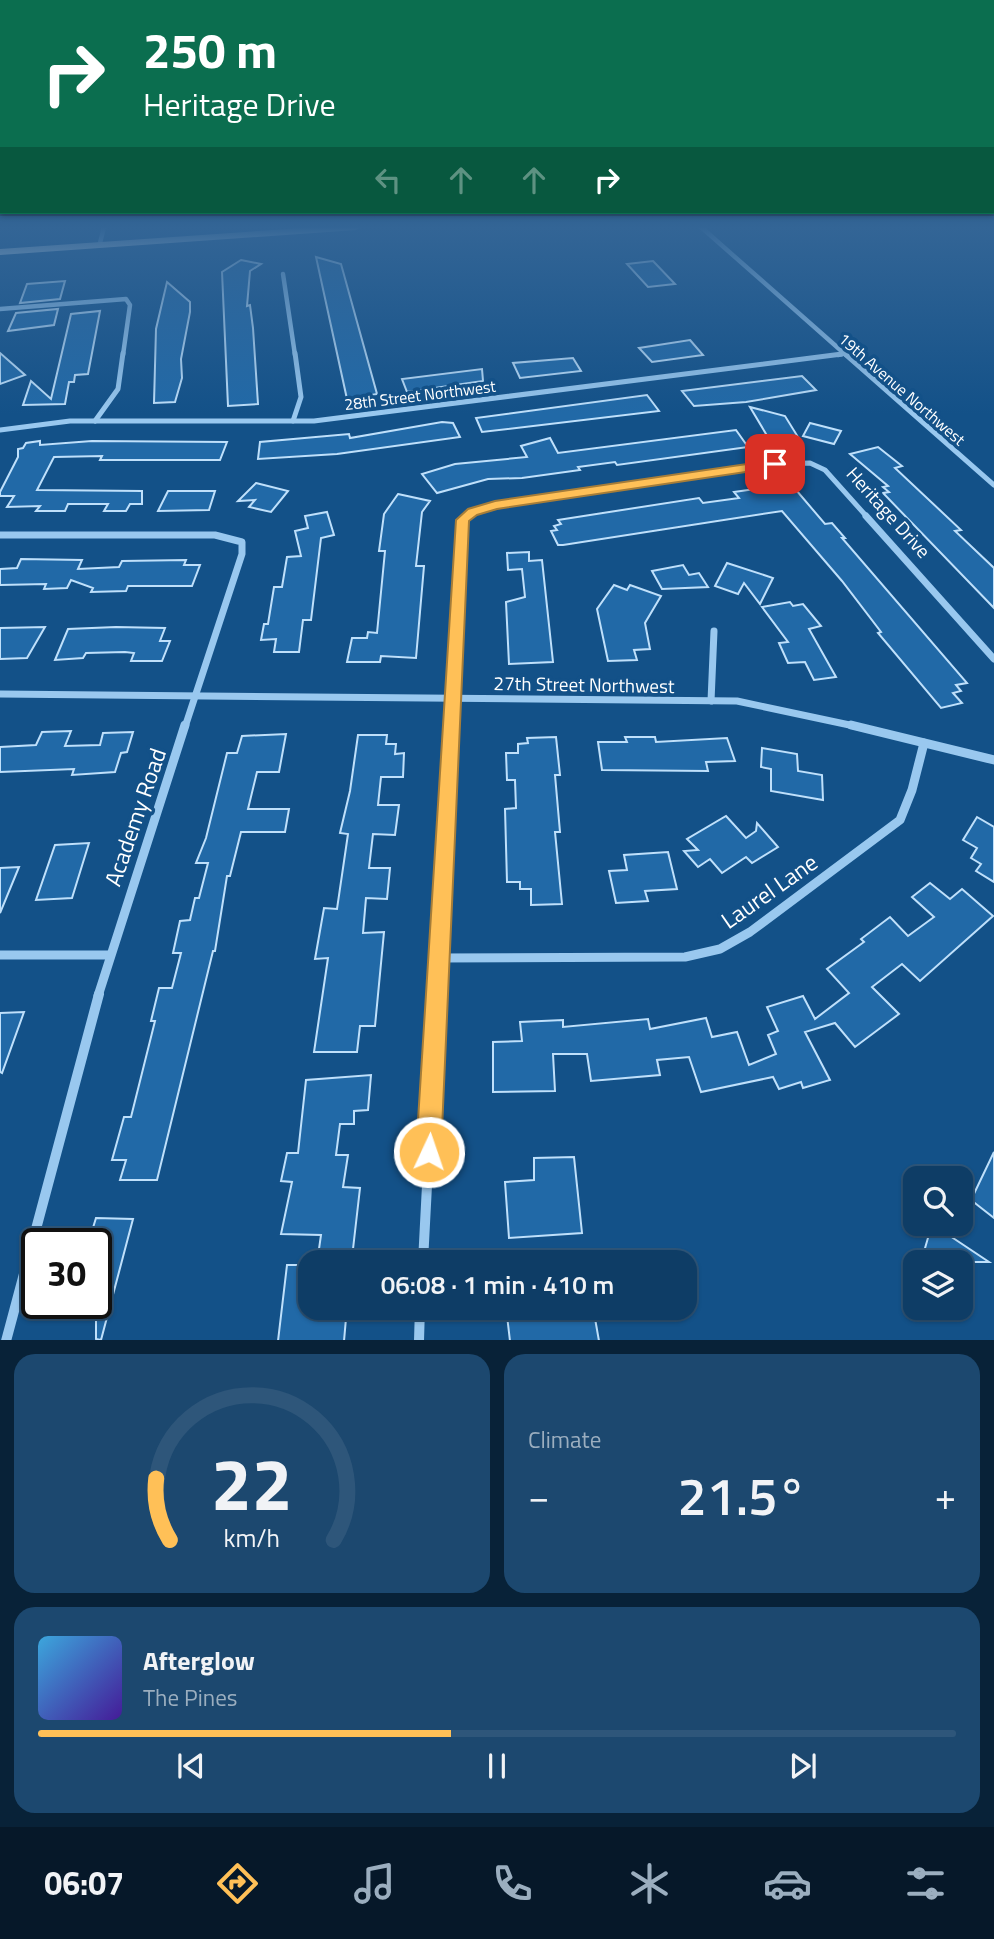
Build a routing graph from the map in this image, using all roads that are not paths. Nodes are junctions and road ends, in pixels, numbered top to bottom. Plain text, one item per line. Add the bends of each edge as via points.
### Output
1 (285, 290) edge
2 (770, 290) edge
3 (0, 309) edge
4 (842, 354) junction
5 (95, 421) junction
6 (293, 421) junction
7 (0, 430) edge
8 (994, 485) edge
9 (0, 535) edge
10 (714, 631) dead end
11 (994, 659) edge
12 (0, 694) edge
13 (197, 696) junction
14 (453, 698) junction
15 (711, 701) junction
16 (923, 743) junction
17 (994, 760) edge
18 (0, 955) edge
19 (109, 955) junction
20 (439, 958) junction
21 (424, 1250) edge
22 (420, 1320) edge
23 (6, 1340) edge
24 (419, 1340) edge

1 - 6 street via 301,397
2 - 4 street, 19th Avenue Northwest
3 - 5 street via 126,299 130,306 118,389
4 - 6 street, 28th Street Northwest
4 - 8 street, 19th Avenue Northwest
5 - 6 street, 28th Street Northwest
5 - 7 street, 28th Street Northwest
9 - 13 street, Academy Road via 215,535 242,542
10 - 15 street
11 - 14 street, Heritage Drive via 825,470 810,463 775,464 472,512 463,520
12 - 13 street, 27th Street Northwest
13 - 14 street, 27th Street Northwest
13 - 19 street, Academy Road
14 - 15 street, 27th Street Northwest
14 - 20 street, Heritage Drive
15 - 16 street, 27th Street Northwest via 796,712
16 - 17 street, 27th Street Northwest
16 - 20 street, Laurel Lane via 900,820 750,932 720,949 685,957
18 - 19 street
19 - 23 street, Academy Road
20 - 21 street, Heritage Drive
22 - 24 street

